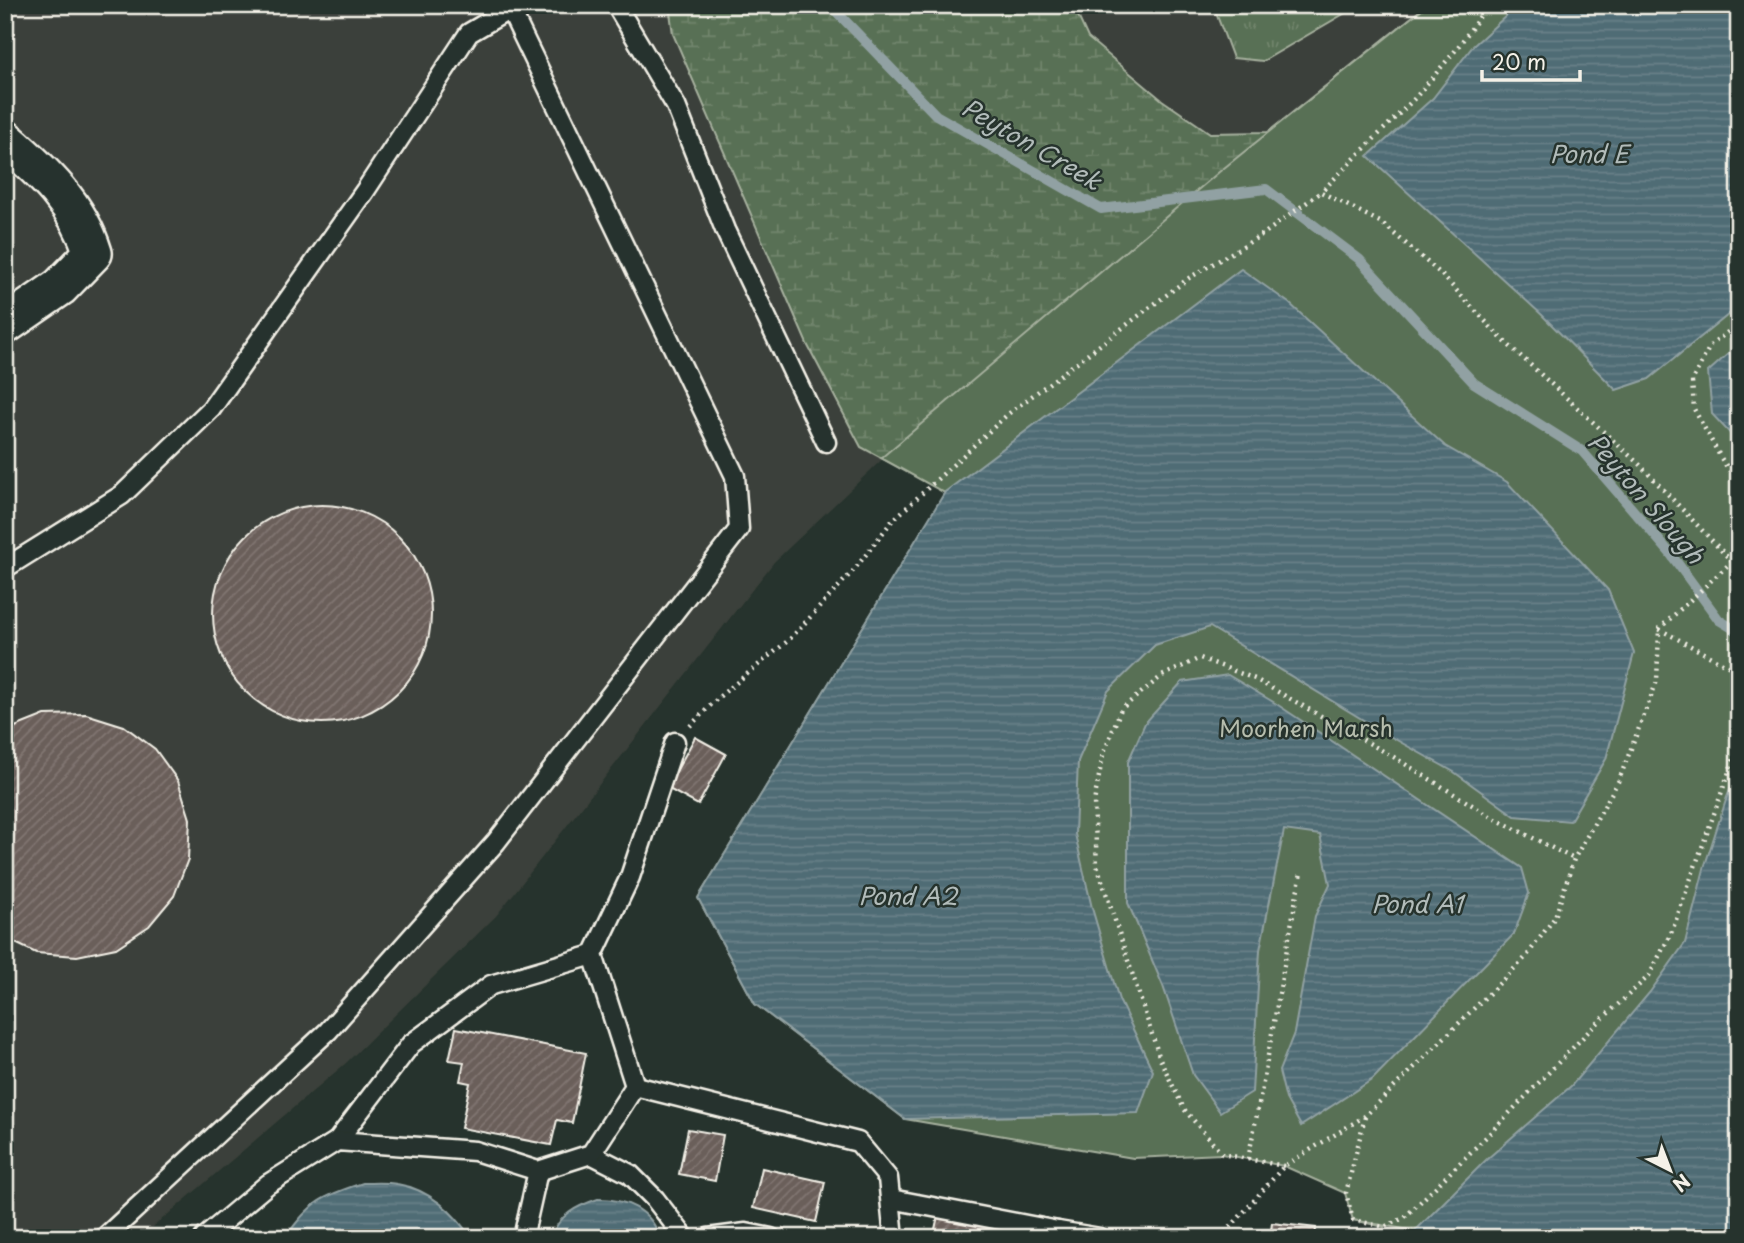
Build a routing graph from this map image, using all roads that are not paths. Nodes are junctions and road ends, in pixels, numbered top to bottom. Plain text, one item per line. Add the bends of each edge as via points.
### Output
1 (616, 5) edge
2 (509, 7) edge
3 (5, 139) edge
4 (5, 325) edge
5 (826, 442) dead end
6 (5, 568) edge
7 (675, 742) road end
8 (593, 955) junction
9 (635, 1086) junction
10 (337, 1141) junction
11 (591, 1154) junction
12 (538, 1171) junction
13 (891, 1199) junction
14 (1057, 1234) edge
15 (104, 1238) edge
16 (204, 1238) edge
17 (523, 1238) edge
18 (685, 1238) edge
19 (708, 1238) edge
20 (771, 1238) edge
21 (894, 1238) edge
22 (1100, 1238) edge

1 - 5 lane via 676,106 725,230
2 - 6 lane via 469,33 365,191 211,408 122,495
2 - 15 lane via 735,476 739,529 496,842 328,1031
3 - 4 street via 50,179 86,231 93,253 60,287
7 - 8 lane via 630,877
8 - 9 lane
8 - 10 lane via 491,985 411,1044
9 - 11 lane
9 - 13 lane via 858,1142 888,1178
10 - 12 lane via 475,1151
10 - 16 lane via 268,1184
11 - 12 lane
11 - 18 lane via 630,1174
12 - 17 lane
13 - 14 lane
13 - 21 lane
14 - 22 lane
19 - 20 lane via 746,1233

